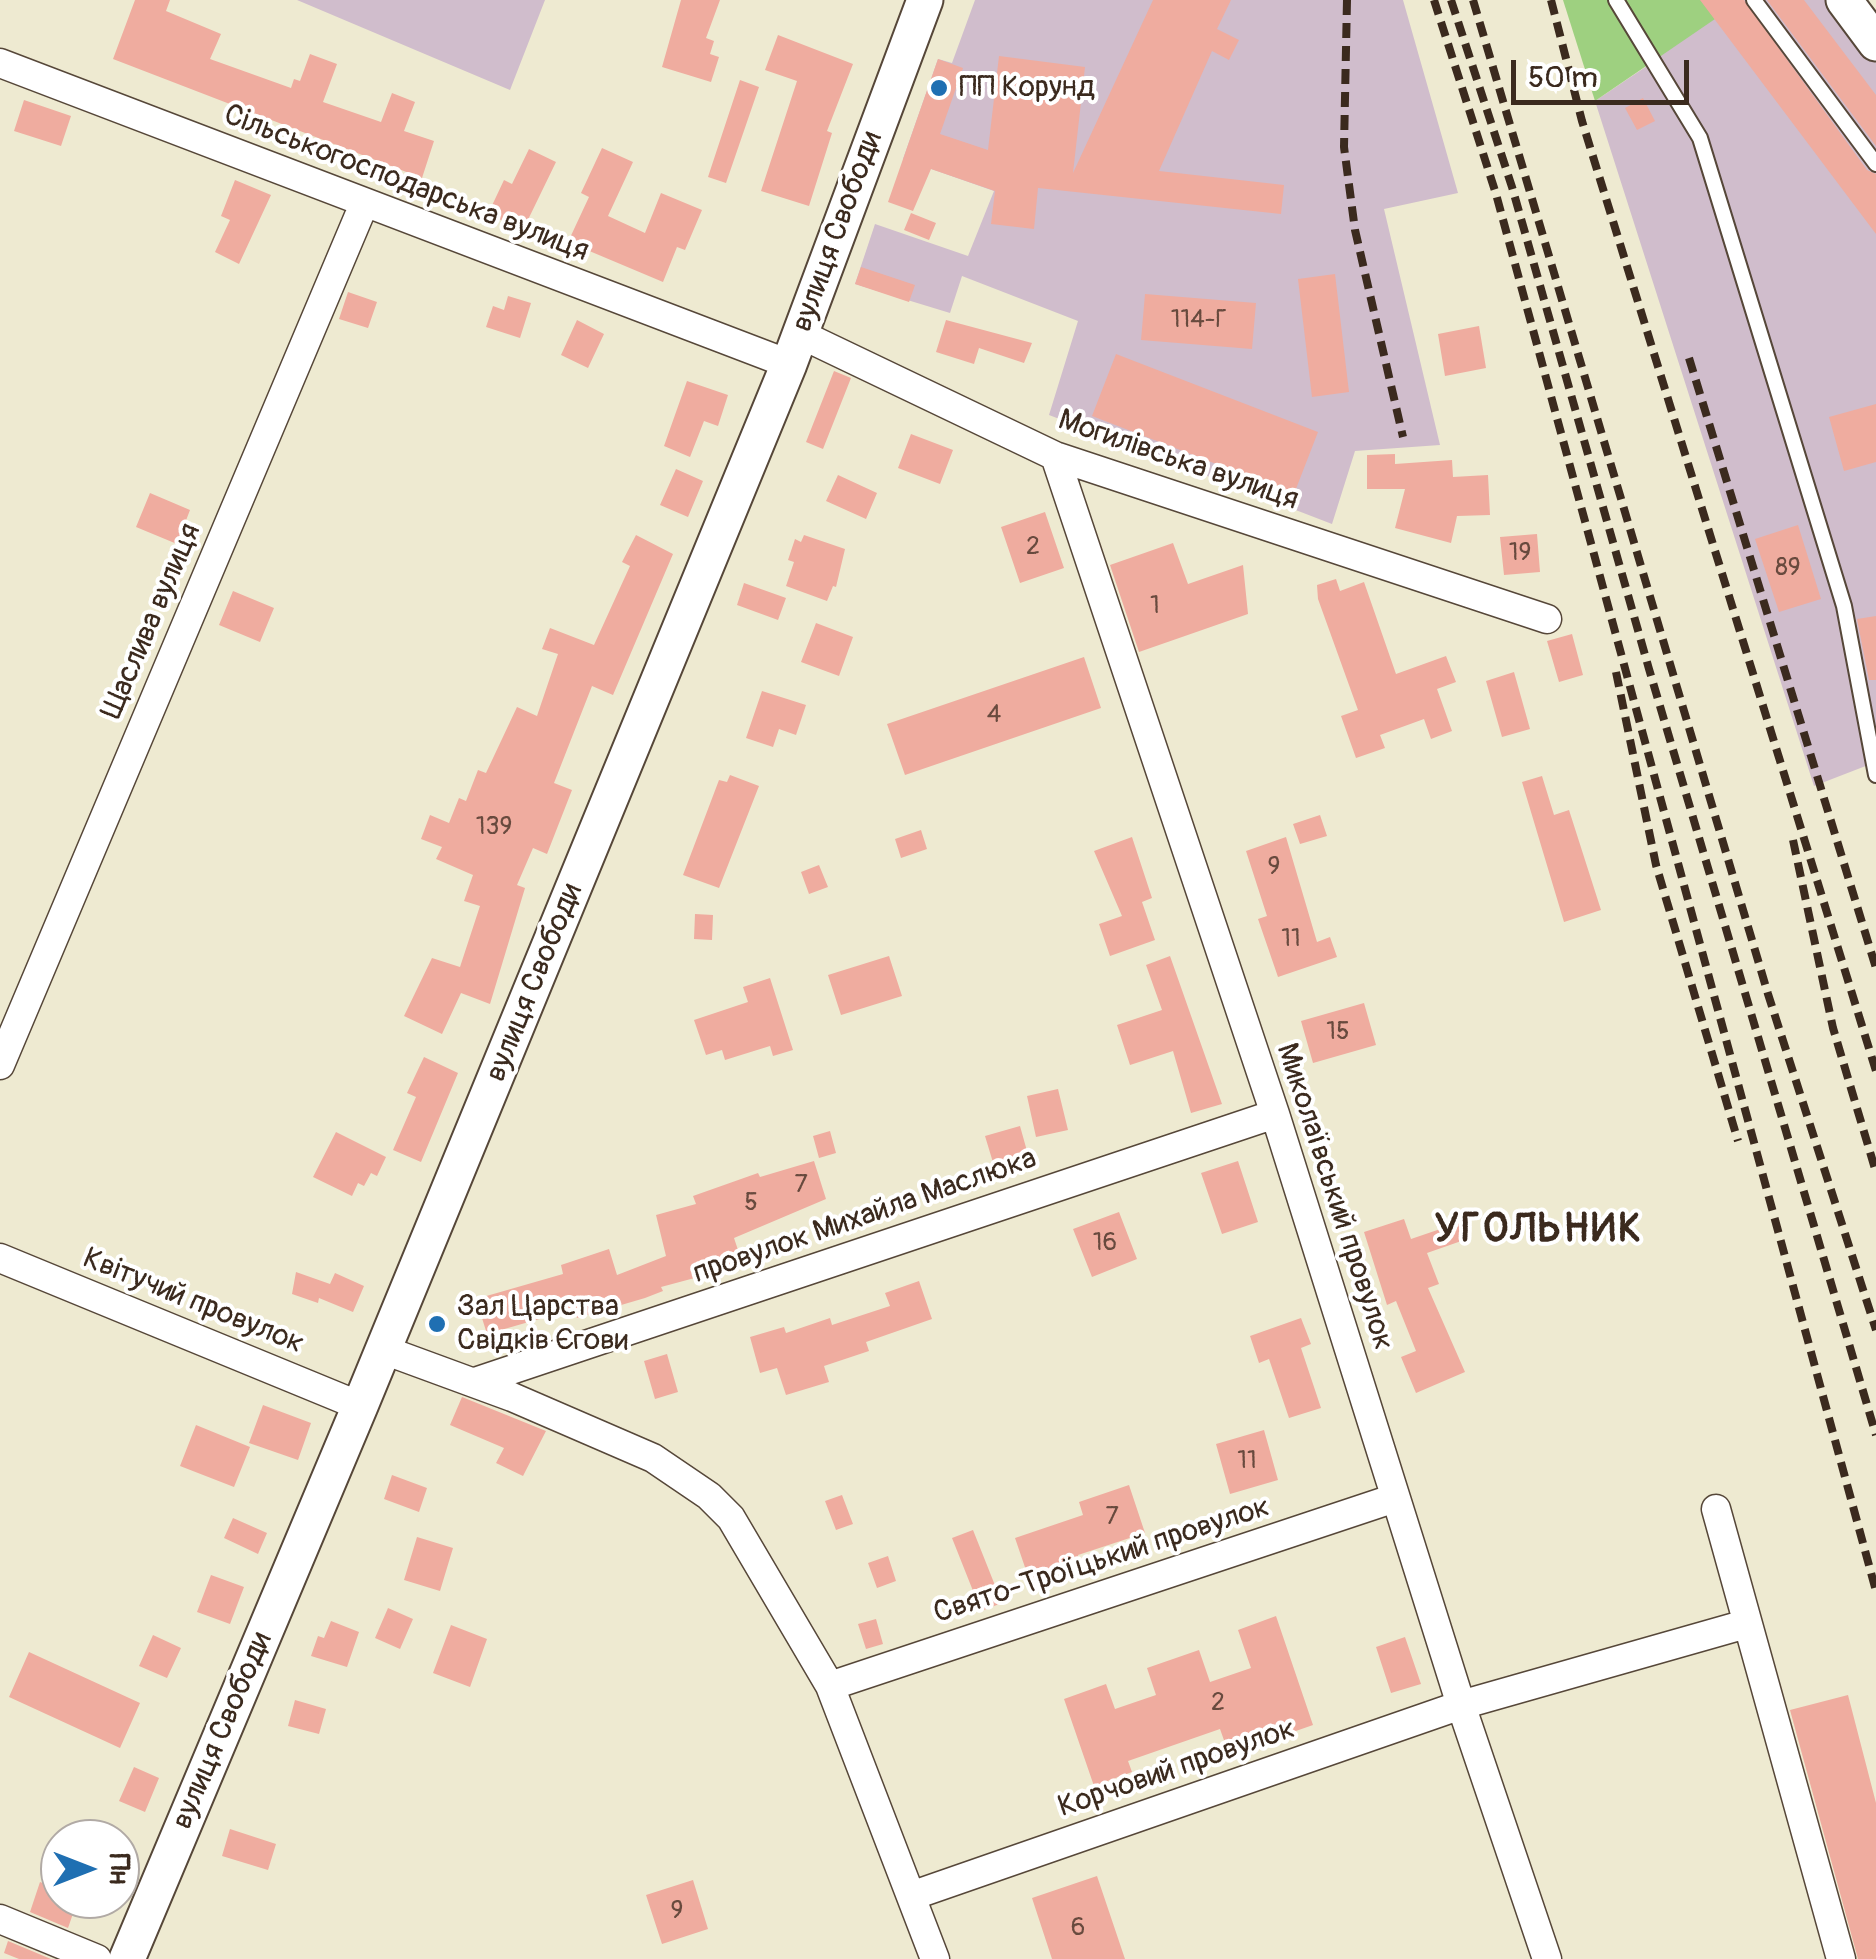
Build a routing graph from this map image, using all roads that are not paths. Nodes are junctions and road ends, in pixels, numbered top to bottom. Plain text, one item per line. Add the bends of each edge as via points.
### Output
1 (925, 0) edge
2 (1616, 0) edge
3 (1754, 0) edge
4 (1844, 0) edge
5 (1876, 43) edge
6 (0, 64) edge
7 (1876, 164) edge
8 (364, 204) junction
9 (795, 349) junction
10 (1055, 456) junction
11 (1548, 619) dead end
12 (1876, 776) edge
13 (0, 1065) edge
14 (1275, 1114) junction
15 (0, 1258) edge
16 (384, 1350) junction
17 (475, 1382) junction
18 (360, 1406) junction
19 (1395, 1498) junction
20 (1716, 1509) dead end
21 (1746, 1624) junction
22 (830, 1686) junction
23 (1461, 1705) junction
24 (914, 1895) junction
25 (0, 1919) edge
26 (97, 1959) edge
27 (127, 1959) edge
28 (935, 1959) edge
29 (1547, 1959) edge
30 (1840, 1959) edge

1 - 9 street, вулиця Свободи
2 - 12 lane via 1703,147 1844,606
3 - 7 lane
4 - 5 street
6 - 8 street, Сільськогосподарська вулиця
8 - 9 street, Сільськогосподарська вулиця
8 - 13 street, Щаслива вулиця
9 - 10 street, Могилівська вулиця
9 - 16 street, вулиця Свободи
10 - 11 street, Могилівська вулиця
10 - 14 street, Миколаївський провулок
14 - 17 street, провулок Михайла Маслюка
14 - 19 street, Миколаївський провулок
15 - 18 street, Квітучий провулок
16 - 17 street
16 - 18 street, вулиця Свободи
17 - 22 street via 653,1458 709,1496 750,1547
18 - 27 street, вулиця Свободи
19 - 22 street, Свято-Троїцький провулок
19 - 23 street, Миколаївський провулок
20 - 21 street
21 - 23 street, Корчовий провулок
21 - 30 street
22 - 24 street
23 - 24 street, Корчовий провулок
23 - 29 street, Миколаївський провулок
24 - 28 street
25 - 26 street

